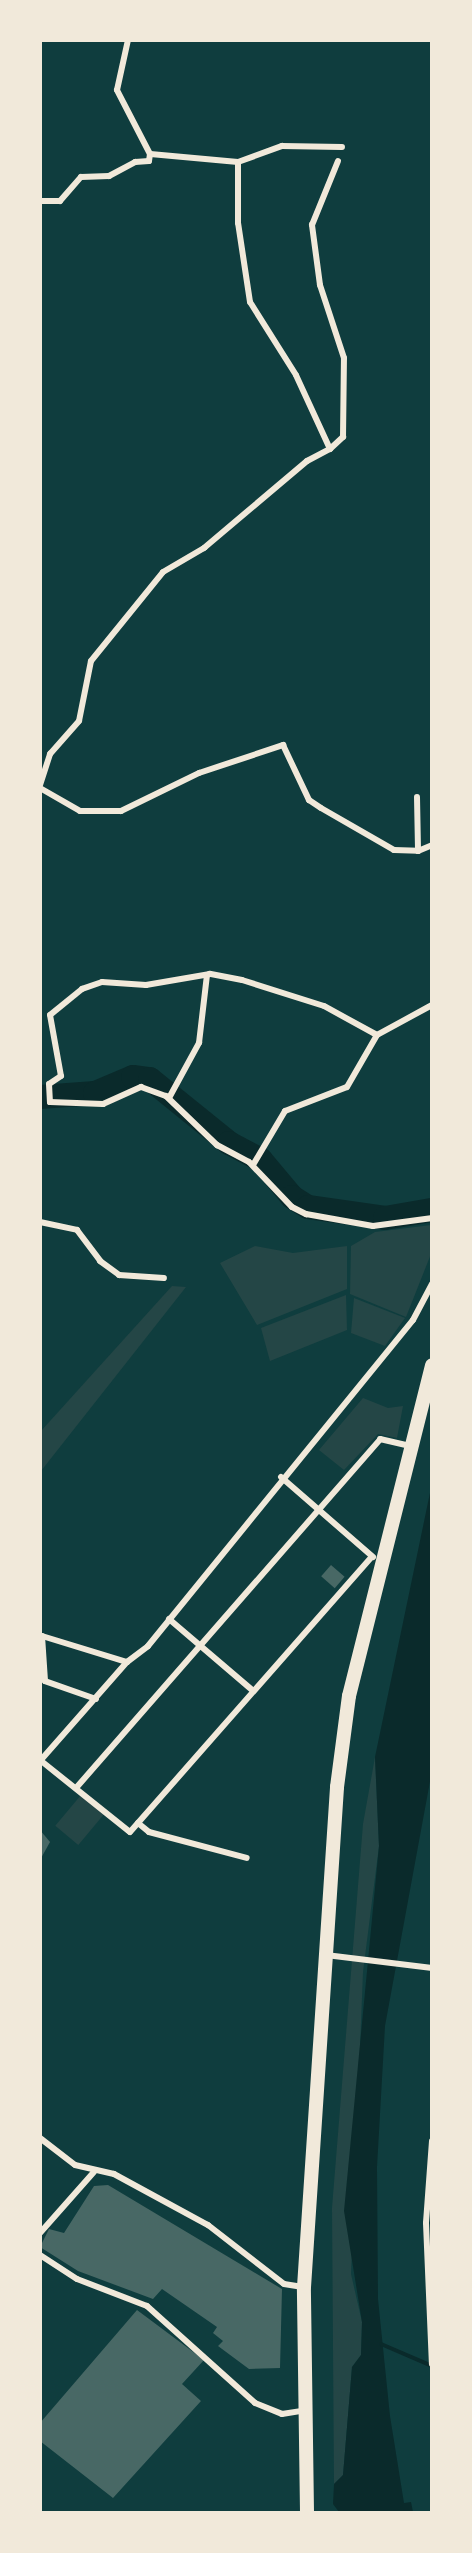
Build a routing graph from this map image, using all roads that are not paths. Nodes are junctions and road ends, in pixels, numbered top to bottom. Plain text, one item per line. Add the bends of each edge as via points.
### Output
1 (128, 40) edge
2 (342, 147) dead end
3 (150, 154) junction
4 (338, 161) dead end
5 (238, 162) junction
6 (40, 201) edge
7 (330, 449) junction
8 (40, 786) edge
9 (417, 797) dead end
10 (432, 846) edge
11 (418, 851) junction
12 (207, 975) junction
13 (432, 1005) edge
14 (377, 1035) junction
15 (49, 1085) junction
16 (40, 1086) edge
17 (169, 1098) junction
18 (254, 1165) junction
19 (432, 1218) edge
20 (40, 1222) edge
21 (164, 1278) dead end
22 (432, 1284) edge
23 (432, 1365) edge
24 (410, 1446) junction
25 (281, 1477) junction
26 (317, 1508) junction
27 (377, 1559) junction
28 (169, 1619) junction
29 (200, 1646) junction
30 (126, 1662) junction
31 (251, 1689) junction
32 (96, 1699) junction
33 (41, 1760) edge
34 (76, 1788) junction
35 (138, 1823) junction
36 (247, 1858) dead end
37 (326, 1955) junction
38 (429, 1968) edge
39 (40, 2138) edge
40 (432, 2141) edge
41 (94, 2172) junction
42 (40, 2233) edge
43 (40, 2254) edge
44 (304, 2287) junction
45 (431, 2363) edge
46 (302, 2411) junction
47 (307, 2512) edge

1 - 3 street via 117,90
2 - 5 street via 282,146
3 - 5 street
3 - 6 street via 149,161 109,176 81,177 60,201
4 - 7 street via 312,225 320,285 344,358 343,437
5 - 7 street via 237,213 250,302 296,375
7 - 8 street via 307,461 204,548 163,572 90,661 79,721 50,754
8 - 11 street via 80,811 121,812 199,773 283,745 304,780 309,800 384,846
9 - 11 street
10 - 11 street
12 - 14 street via 324,1006
12 - 15 street via 146,986 102,982 67,1000 50,1015 61,1076
12 - 17 street via 199,1043
13 - 14 street
14 - 18 street via 347,1087 285,1111
15 - 16 street
15 - 17 street via 50,1100 103,1104 141,1087
17 - 18 street via 218,1145
18 - 19 street via 286,1202 306,1214 373,1226
20 - 21 street via 77,1230 100,1261 119,1275
22 - 25 street via 413,1320
23 - 24 highway
24 - 26 street via 380,1439
24 - 27 highway
25 - 26 street
25 - 28 street
26 - 27 street
26 - 29 street
27 - 31 street
27 - 37 highway via 345,1717
28 - 29 street
28 - 30 street
29 - 31 street
29 - 34 street
30 - 32 street
30 - 32 street via 42,1636 45,1681
31 - 35 street
32 - 33 street
33 - 34 street
34 - 35 street via 130,1832
35 - 36 street via 149,1832
37 - 38 street
37 - 44 highway
39 - 41 street via 53,2152
40 - 45 street via 426,2223
41 - 42 street
41 - 44 street via 114,2174 208,2225 284,2284
43 - 46 street via 95,2288 147,2306 255,2403 282,2414
44 - 46 highway
46 - 47 highway

